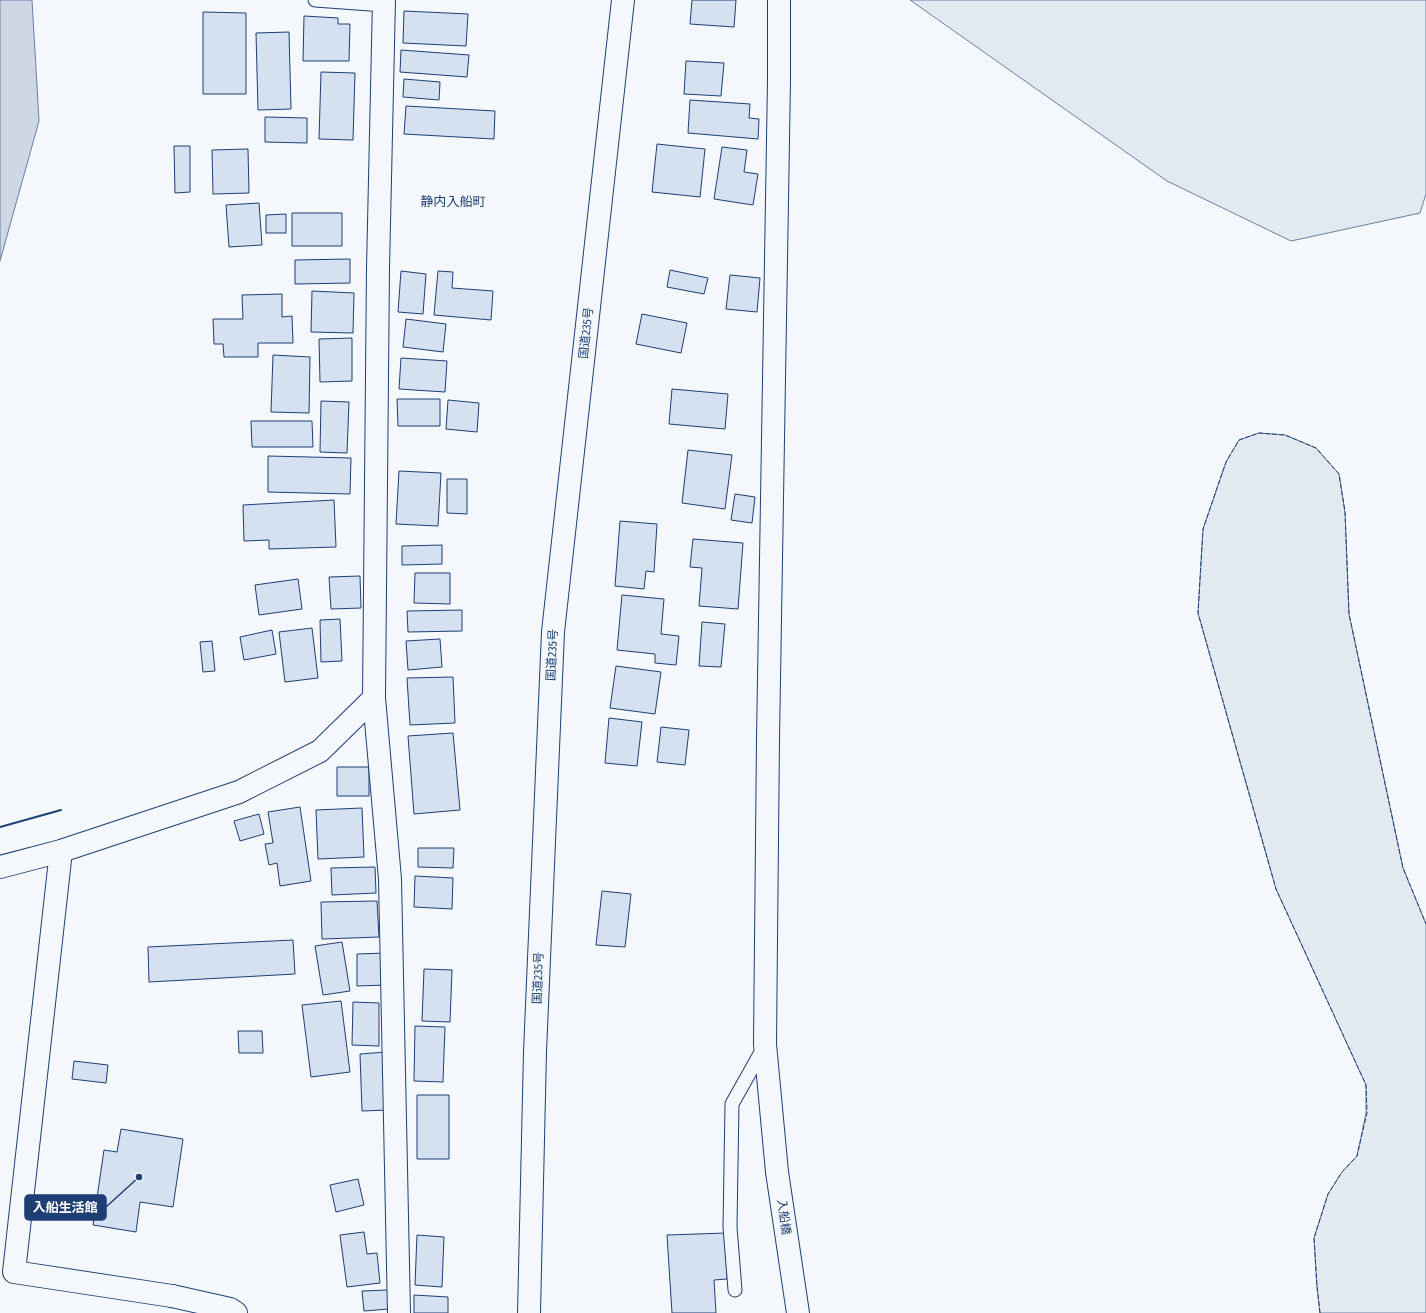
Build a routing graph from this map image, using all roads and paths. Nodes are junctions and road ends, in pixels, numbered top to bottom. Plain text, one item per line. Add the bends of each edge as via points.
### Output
1 (315, 0) edge
2 (623, 0) edge
3 (779, 0) edge
4 (384, 2) edge
5 (374, 698) junction
6 (61, 851) junction
7 (0, 866) edge
8 (765, 1044) junction
9 (7, 1272) edge
10 (736, 1290) dead end
11 (236, 1313) edge
12 (399, 1313) edge
13 (529, 1313) edge
14 (798, 1313) edge

1 - 4 lane
2 - 13 main road, 国道235号 via 553,632 535,1052
3 - 8 main road, 入船橋
4 - 5 main road via 378,268
5 - 6 main road via 320,751 239,792
5 - 12 main road via 390,879
6 - 7 main road
6 - 9 main road
8 - 10 lane via 732,1104 730,1227
8 - 14 main road, 入船橋 via 777,1172
9 - 11 main road via 172,1296 230,1309

